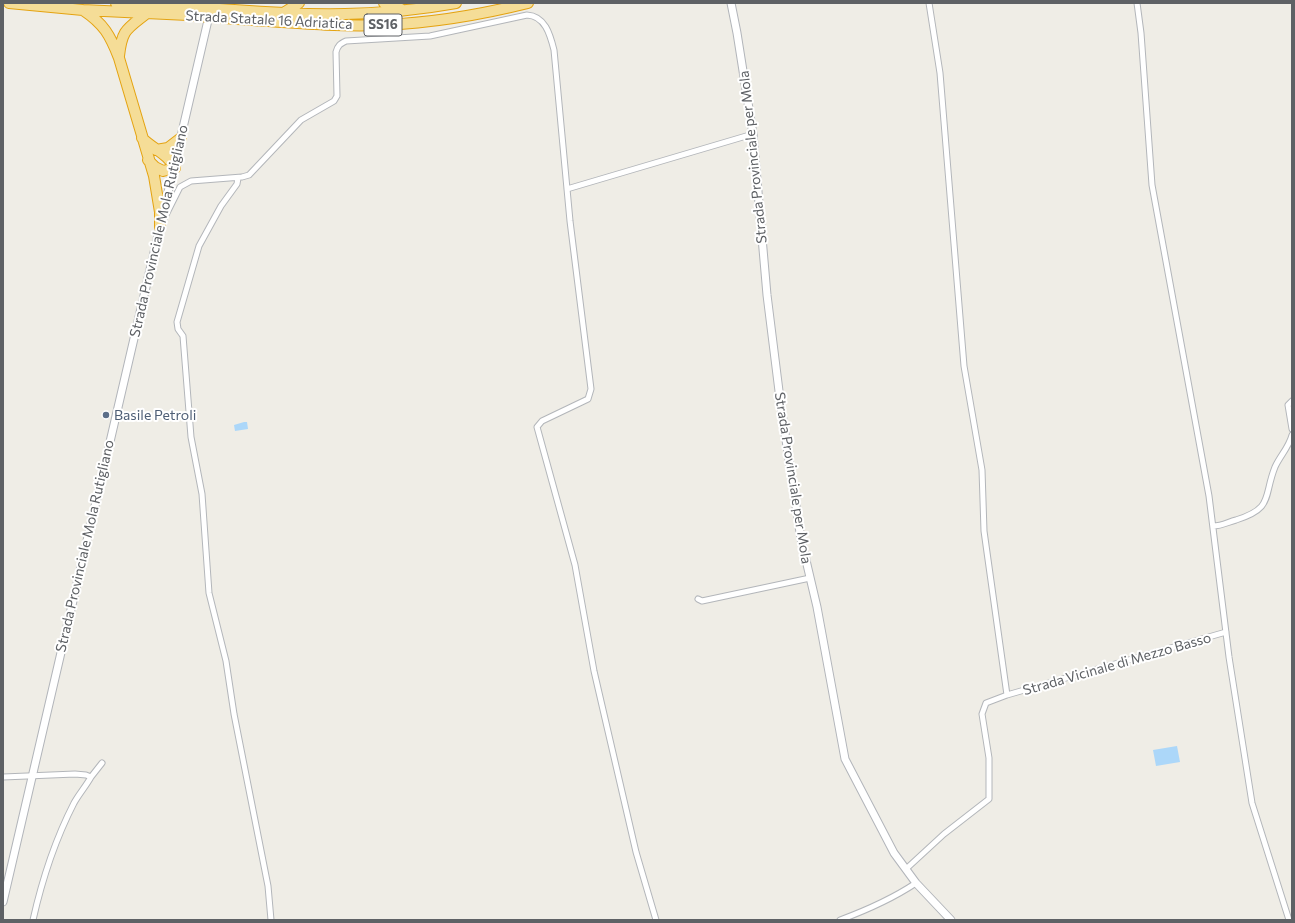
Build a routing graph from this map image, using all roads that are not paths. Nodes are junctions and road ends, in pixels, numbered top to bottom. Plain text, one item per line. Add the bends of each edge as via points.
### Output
1 (9, 3) edge
2 (116, 3) edge
3 (212, 3) edge
4 (299, 3) edge
5 (384, 3) edge
6 (456, 3) edge
7 (528, 3) edge
8 (731, 3) edge
9 (929, 3) edge
10 (1137, 3) edge
11 (83, 10) junction
12 (407, 10) junction
13 (188, 11) junction
14 (147, 13) junction
15 (236, 14) junction
16 (282, 14) junction
17 (119, 58) junction
18 (753, 134) junction
19 (142, 138) junction
20 (181, 138) junction
21 (156, 150) junction
22 (148, 160) junction
23 (175, 168) junction
24 (238, 178) junction
25 (567, 189) junction
26 (160, 226) junction
27 (1292, 401) edge
28 (1292, 430) edge
29 (1292, 435) edge
30 (1213, 526) junction
31 (810, 578) junction
32 (698, 599) dead end
33 (1226, 632) junction
34 (1007, 695) junction
35 (102, 763) dead end
36 (33, 776) junction
37 (3, 777) edge
38 (91, 777) junction
39 (906, 869) junction
40 (916, 883) junction
41 (3, 902) edge
42 (33, 920) edge
43 (271, 920) edge
44 (656, 920) edge
45 (840, 920) edge
46 (951, 920) edge
47 (1289, 920) edge

1 - 11 highway, Strada Statale 16 Adriatica / SS16
2 - 13 highway, Strada Statale 16 Adriatica / SS16
3 - 20 street, Strada Provinciale Mola Rutigliano
4 - 16 highway
5 - 12 highway
6 - 12 highway, Strada Statale 16 Adriatica / SS16
7 - 15 highway, Strada Statale 16 Adriatica / SS16 via 452,19 382,25 340,25
8 - 18 street, Strada Provinciale per Mola
9 - 34 street via 940,73 964,360 982,470 984,531
10 - 30 street via 1152,185
11 - 14 highway, Strada Statale 16 Adriatica / SS16
11 - 17 highway via 102,23
12 - 16 highway, Strada Statale 16 Adriatica / SS16 via 344,15
13 - 14 highway, Strada Statale 16 Adriatica / SS16
13 - 15 highway, Strada Statale 16 Adriatica / SS16, bridge
14 - 17 highway via 123,34
15 - 16 highway, Strada Statale 16 Adriatica / SS16
17 - 19 highway
18 - 25 street
18 - 31 street, Strada Provinciale per Mola via 767,295 781,407 801,539
19 - 21 highway
19 - 22 highway
20 - 21 highway via 168,148
20 - 23 street, Strada Provinciale Mola Rutigliano
21 - 23 highway via 169,159
22 - 23 highway via 163,171
22 - 26 highway via 158,194
23 - 26 street, Strada Provinciale Mola Rutigliano
24 - 25 street via 249,175 302,120 334,101 337,96 336,52 341,43 430,36 526,15 540,18 551,39
24 - 26 street via 191,181 180,187
24 - 43 street via 237,184 218,211 199,246 178,329 183,336 191,437 202,494 209,593 226,661 268,886
25 - 44 street via 590,394 588,399 542,421 537,427 575,565 594,671 636,852
26 - 36 street, Strada Provinciale Mola Rutigliano
27 - 28 street via 1288,405
29 - 30 street via 1276,466 1268,494 1260,509 1249,516 1221,526
30 - 33 street
31 - 32 street via 702,601
31 - 39 street, Strada Provinciale per Mola via 845,759 874,817
33 - 34 street, Strada Vicinale di Mezzo Basso
33 - 47 street via 1252,803
34 - 39 street, Strada Vicinale di Mezzo Basso via 986,702 982,714 989,758 989,800 944,834
35 - 38 street
36 - 37 street
36 - 38 street via 75,774
36 - 41 street, Strada Provinciale Mola Rutigliano
38 - 42 street via 74,804 55,845 38,895
39 - 40 street, Strada Provinciale per Mola
40 - 45 street via 880,903
40 - 46 street, Strada Provinciale per Mola

